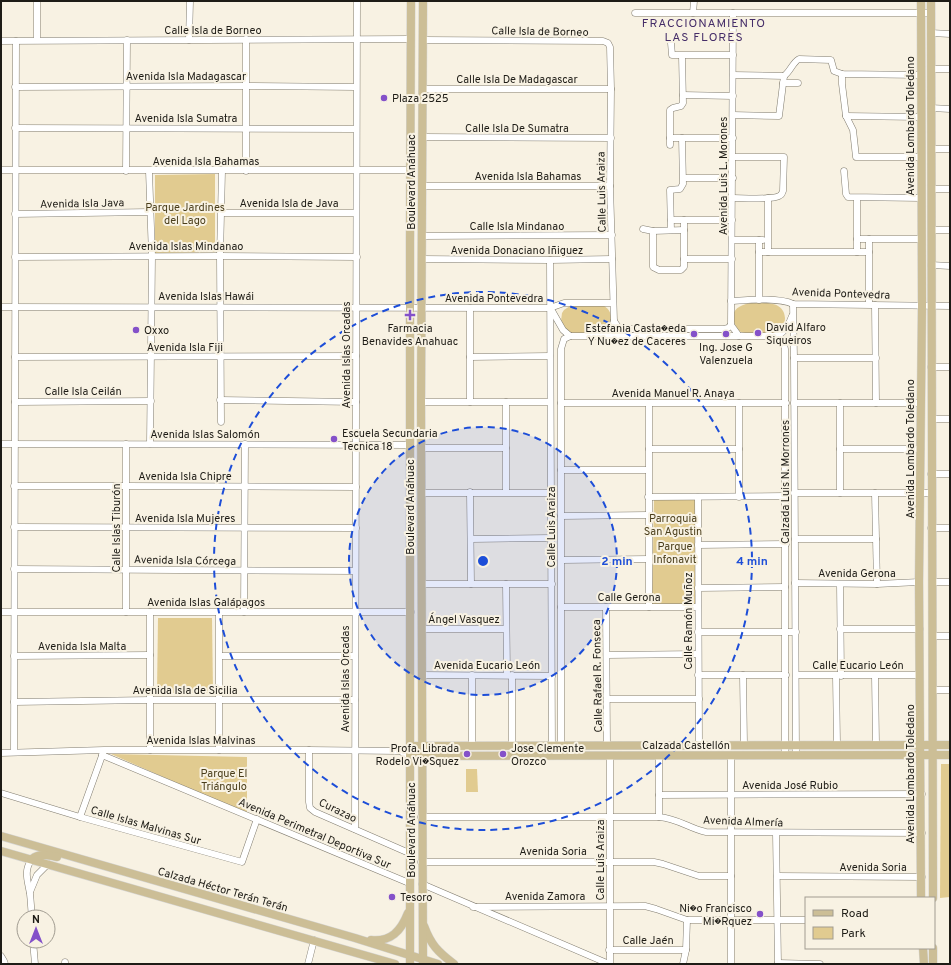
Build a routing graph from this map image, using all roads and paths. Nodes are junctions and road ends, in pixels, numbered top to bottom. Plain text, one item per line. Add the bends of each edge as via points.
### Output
1 (37, 1) edge
2 (190, 1) edge
3 (357, 1) edge
4 (411, 1) edge
5 (423, 1) edge
6 (694, 1) edge
7 (921, 1) edge
8 (931, 1) edge
9 (635, 13) dead end
10 (693, 13) junction
11 (733, 13) junction
12 (920, 13) junction
13 (931, 14) junction
14 (931, 33) junction
15 (950, 34) edge
16 (246, 39) junction
17 (356, 39) junction
18 (411, 39) junction
19 (37, 40) junction
20 (127, 40) junction
21 (189, 40) junction
22 (423, 40) junction
23 (1, 41) edge
24 (16, 41) junction
25 (608, 43) joint
26 (671, 43) dead end
27 (733, 55) junction
28 (682, 56) junction
29 (931, 69) junction
30 (950, 69) edge
31 (842, 74) junction
32 (920, 74) junction
33 (733, 75) junction
34 (784, 76) junction
35 (783, 83) junction
36 (798, 83) dead end
37 (126, 86) junction
38 (246, 86) junction
39 (15, 87) junction
40 (356, 87) junction
41 (423, 89) junction
42 (611, 89) junction
43 (683, 96) junction
44 (733, 96) junction
45 (931, 108) junction
46 (950, 109) edge
47 (733, 115) junction
48 (846, 116) junction
49 (920, 117) junction
50 (15, 128) junction
51 (126, 128) junction
52 (246, 129) junction
53 (356, 129) junction
54 (423, 137) junction
55 (611, 138) junction
56 (670, 138) junction
57 (682, 138) junction
58 (733, 138) junction
59 (670, 145) dead end
60 (931, 149) junction
61 (950, 149) edge
62 (733, 157) junction
63 (920, 157) junction
64 (1, 170) edge
65 (15, 170) junction
66 (246, 170) junction
67 (356, 170) junction
68 (410, 170) junction
69 (126, 171) junction
70 (150, 171) junction
71 (222, 171) junction
72 (844, 171) dead end
73 (921, 171) junction
74 (931, 171) junction
75 (684, 178) junction
76 (733, 178) junction
77 (422, 186) junction
78 (610, 186) junction
79 (931, 189) junction
80 (950, 189) edge
81 (732, 198) junction
82 (768, 198) junction
83 (857, 198) junction
84 (921, 198) junction
85 (150, 212) junction
86 (222, 213) junction
87 (356, 213) junction
88 (15, 214) junction
89 (671, 220) junction
90 (684, 220) junction
91 (732, 220) junction
92 (643, 229) dead end
93 (671, 230) junction
94 (684, 230) junction
95 (931, 230) junction
96 (950, 230) edge
97 (652, 231) junction
98 (612, 235) junction
99 (422, 236) junction
100 (857, 239) junction
101 (869, 239) junction
102 (921, 239) junction
103 (732, 240) junction
104 (759, 240) junction
105 (767, 240) junction
106 (759, 252) junction
107 (768, 252) junction
108 (857, 252) junction
109 (869, 252) junction
110 (152, 256) junction
111 (220, 256) junction
112 (356, 256) junction
113 (15, 257) junction
114 (684, 258) junction
115 (422, 259) junction
116 (612, 259) junction
117 (732, 259) junction
118 (550, 260) junction
119 (931, 265) junction
120 (950, 266) edge
121 (759, 300) junction
122 (732, 301) junction
123 (613, 302) junction
124 (793, 304) junction
125 (872, 304) junction
126 (151, 306) junction
127 (220, 306) junction
128 (922, 306) junction
129 (931, 306) junction
130 (950, 306) edge
131 (1, 307) edge
132 (15, 307) junction
133 (356, 308) junction
134 (410, 308) junction
135 (422, 308) junction
136 (470, 308) junction
137 (550, 308) junction
138 (793, 312) junction
139 (614, 321) junction
140 (731, 325) junction
141 (570, 336) junction
142 (603, 336) junction
143 (739, 336) junction
144 (776, 336) junction
145 (15, 356) junction
146 (356, 356) junction
147 (550, 356) junction
148 (152, 357) junction
149 (220, 357) junction
150 (470, 357) junction
151 (794, 358) junction
152 (876, 358) junction
153 (931, 367) junction
154 (950, 367) edge
155 (220, 400) junction
156 (151, 401) junction
157 (15, 402) junction
158 (356, 402) junction
159 (421, 402) junction
160 (470, 402) junction
161 (506, 402) junction
162 (550, 402) junction
163 (561, 403) junction
164 (649, 403) junction
165 (739, 403) junction
166 (786, 403) junction
167 (794, 403) junction
168 (840, 403) junction
169 (876, 403) junction
170 (921, 403) junction
171 (785, 418) junction
172 (794, 418) junction
173 (932, 419) junction
174 (950, 419) edge
175 (220, 422) dead end
176 (550, 428) junction
177 (561, 428) junction
178 (1, 444) edge
179 (14, 444) junction
180 (126, 444) junction
181 (150, 444) junction
182 (245, 444) junction
183 (356, 445) junction
184 (410, 445) junction
185 (421, 448) junction
186 (506, 448) junction
187 (649, 449) junction
188 (739, 449) junction
189 (840, 449) junction
190 (921, 449) junction
191 (561, 470) junction
192 (648, 470) junction
193 (932, 474) junction
194 (950, 474) edge
195 (14, 486) junction
196 (126, 486) junction
197 (245, 486) junction
198 (356, 487) junction
199 (470, 492) junction
200 (506, 492) junction
201 (421, 493) junction
202 (551, 493) junction
203 (794, 493) junction
204 (920, 493) junction
205 (932, 493) junction
206 (840, 494) junction
207 (875, 494) junction
208 (785, 496) junction
209 (648, 497) junction
210 (698, 497) junction
211 (739, 497) junction
212 (648, 515) junction
213 (561, 516) junction
214 (14, 527) junction
215 (126, 528) junction
216 (244, 528) junction
217 (356, 528) junction
218 (931, 528) junction
219 (950, 528) edge
220 (552, 538) junction
221 (876, 538) junction
222 (471, 539) junction
223 (795, 539) junction
224 (786, 544) junction
225 (698, 545) junction
226 (649, 559) junction
227 (562, 560) junction
228 (14, 569) junction
229 (126, 569) junction
230 (244, 570) junction
231 (356, 571) junction
232 (919, 582) junction
233 (932, 582) junction
234 (950, 582) edge
235 (796, 583) junction
236 (422, 584) junction
237 (471, 584) junction
238 (506, 584) junction
239 (552, 584) junction
240 (840, 584) junction
241 (877, 584) junction
242 (785, 587) junction
243 (698, 588) junction
244 (561, 607) junction
245 (606, 607) junction
246 (649, 607) junction
247 (698, 607) junction
248 (1, 612) edge
249 (14, 612) junction
250 (126, 612) junction
251 (150, 612) junction
252 (219, 612) junction
253 (244, 612) junction
254 (355, 612) junction
255 (411, 612) junction
256 (422, 629) junction
257 (506, 629) junction
258 (840, 629) junction
259 (920, 629) junction
260 (698, 632) junction
261 (785, 632) junction
262 (796, 632) junction
263 (932, 636) junction
264 (950, 636) edge
265 (552, 652) junction
266 (560, 652) junction
267 (698, 654) junction
268 (606, 655) junction
269 (14, 656) junction
270 (150, 656) junction
271 (220, 656) junction
272 (355, 656) junction
273 (422, 675) junction
274 (472, 675) junction
275 (698, 675) junction
276 (744, 675) junction
277 (786, 675) junction
278 (796, 675) junction
279 (920, 675) junction
280 (509, 676) junction
281 (552, 676) junction
282 (839, 676) junction
283 (875, 676) junction
284 (932, 690) junction
285 (950, 690) edge
286 (607, 699) junction
287 (699, 699) junction
288 (150, 700) junction
289 (220, 700) junction
290 (355, 700) junction
291 (14, 702) junction
292 (785, 744) junction
293 (837, 744) junction
294 (876, 744) junction
295 (920, 744) junction
296 (932, 744) junction
297 (607, 745) junction
298 (699, 745) junction
299 (744, 745) junction
300 (796, 745) junction
301 (950, 745) edge
302 (410, 746) junction
303 (422, 746) junction
304 (472, 746) junction
305 (512, 746) junction
306 (556, 746) junction
307 (150, 750) junction
308 (219, 750) junction
309 (309, 750) junction
310 (355, 750) junction
311 (400, 751) junction
312 (14, 752) junction
313 (1, 753) edge
314 (103, 753) junction
315 (786, 755) junction
316 (796, 755) junction
317 (921, 755) junction
318 (932, 755) junction
319 (950, 755) edge
320 (410, 756) junction
321 (422, 756) junction
322 (556, 756) junction
323 (610, 756) junction
324 (659, 756) junction
325 (732, 756) junction
326 (1, 793) edge
327 (922, 794) junction
328 (659, 795) junction
329 (732, 795) junction
330 (80, 817) junction
331 (610, 817) junction
332 (660, 817) junction
333 (421, 818) junction
334 (257, 819) junction
335 (355, 830) junction
336 (731, 833) junction
337 (776, 833) junction
338 (922, 833) junction
339 (1, 836) edge
340 (1, 850) edge
341 (409, 853) junction
342 (32, 859) junction
343 (81, 859) junction
344 (610, 861) junction
345 (421, 862) junction
346 (932, 863) junction
347 (48, 864) junction
348 (731, 876) junction
349 (777, 876) junction
350 (922, 877) junction
351 (409, 883) junction
352 (422, 884) junction
353 (30, 892) junction
354 (921, 897) edge
355 (929, 897) edge
356 (932, 897) edge
357 (610, 906) junction
358 (473, 907) junction
359 (31, 909) edge
360 (409, 910) junction
361 (422, 919) junction
362 (687, 920) junction
363 (731, 920) junction
364 (777, 920) junction
365 (805, 920) edge
366 (355, 938) junction
367 (314, 940) junction
368 (34, 949) edge
369 (922, 949) edge
370 (933, 949) edge
371 (609, 950) junction
372 (686, 950) junction
373 (366, 955) junction
374 (409, 955) junction
375 (1, 956) edge
376 (422, 961) edge
377 (5, 964) edge
378 (35, 964) edge
379 (308, 964) edge
380 (381, 964) edge
381 (395, 964) edge
382 (410, 964) edge
383 (438, 964) edge
384 (454, 964) edge
385 (609, 964) edge
386 (683, 964) edge
387 (731, 964) edge
388 (778, 964) edge
389 (820, 964) edge
390 (923, 964) edge
391 (933, 964) edge

1 - 19 street
2 - 21 street
3 - 17 street, Avenida Islas Orcadas
4 - 18 main road, Boulevard Anáhuac
5 - 22 main road, Boulevard Anáhuac
6 - 10 street
7 - 12 main road, Avenida Lombardo Toledano
8 - 13 main road, Avenida Lombardo Toledano
9 - 10 street
10 - 11 street
11 - 12 street
11 - 27 street, Avenida Luis L. Morones
12 - 13 street
12 - 32 main road, Avenida Lombardo Toledano
13 - 14 main road, Avenida Lombardo Toledano
14 - 15 street
14 - 29 main road, Avenida Lombardo Toledano
16 - 17 street, Calle Isla de Borneo
16 - 21 street, Calle Isla de Borneo
16 - 38 street
17 - 18 street, Calle Isla de Borneo
17 - 40 street, Avenida Islas Orcadas
18 - 68 main road, Boulevard Anáhuac
19 - 20 street, Calle Isla de Borneo
19 - 24 street, Calle Isla de Borneo
20 - 21 street, Calle Isla de Borneo
20 - 37 street
22 - 25 street, Calle Isla de Borneo
22 - 41 main road, Boulevard Anáhuac
23 - 24 street, Calle Isla de Borneo
24 - 39 street
25 - 42 street, Calle Luis Araiza
26 - 28 street via 672,55
27 - 28 street
27 - 33 street, Avenida Luis L. Morones
28 - 43 street
29 - 30 street
29 - 45 main road, Avenida Lombardo Toledano
31 - 32 street
31 - 34 street via 834,71 831,60 799,59
31 - 48 street
32 - 49 main road, Avenida Lombardo Toledano
33 - 34 street
33 - 44 street, Avenida Luis L. Morones
34 - 35 street
35 - 36 street
35 - 47 street via 779,116
37 - 38 street, Avenida Isla Madagascar
37 - 39 street, Avenida Isla Madagascar
37 - 51 street
38 - 40 street, Avenida Isla Madagascar
38 - 52 street
39 - 50 street
40 - 53 street, Avenida Islas Orcadas
41 - 42 street, Calle Isla De Madagascar
41 - 54 main road, Boulevard Anáhuac
42 - 55 street, Calle Luis Araiza
43 - 44 street
43 - 56 street via 683,103 671,109 669,113
44 - 47 street, Avenida Luis L. Morones
45 - 46 street
45 - 60 main road, Avenida Lombardo Toledano
47 - 58 street, Avenida Luis L. Morones
48 - 49 street
48 - 63 street via 852,130 856,157
49 - 63 main road, Avenida Lombardo Toledano
50 - 51 street, Avenida Isla Sumatra
50 - 65 street
51 - 52 street, Avenida Isla Sumatra
51 - 69 street
52 - 53 street, Avenida Isla Sumatra
52 - 66 street
53 - 67 street, Avenida Islas Orcadas
54 - 55 street, Calle Isla De Sumatra
54 - 77 main road, Boulevard Anáhuac
55 - 78 street, Calle Luis Araiza
56 - 57 street
56 - 59 street
57 - 58 street
57 - 75 street
58 - 62 street, Avenida Luis L. Morones
60 - 61 street
60 - 74 main road, Avenida Lombardo Toledano
62 - 76 street, Avenida Luis L. Morones
62 - 82 street via 784,157 783,191 778,197
63 - 73 main road, Avenida Lombardo Toledano
64 - 65 street, Avenida Isla Bahamas
65 - 69 street, Avenida Isla Bahamas
65 - 88 street
66 - 67 street, Avenida Isla Bahamas
66 - 71 street, Avenida Isla Bahamas
67 - 68 street, Avenida Isla Bahamas
67 - 87 street, Avenida Islas Orcadas
68 - 134 main road, Boulevard Anáhuac
69 - 70 street, Avenida Isla Bahamas
70 - 71 street, Avenida Isla Bahamas
70 - 85 street
71 - 86 street
72 - 83 street via 846,194 848,197
73 - 74 main road
73 - 84 main road, Avenida Lombardo Toledano
74 - 79 main road, Avenida Lombardo Toledano
75 - 76 street
75 - 89 street via 681,188 670,190
76 - 81 street, Avenida Luis L. Morones
77 - 78 street, Avenida Isla Bahamas
77 - 99 main road, Boulevard Anáhuac
78 - 98 street, Calle Luis Araiza
79 - 80 street
79 - 95 main road, Avenida Lombardo Toledano
81 - 82 street
81 - 91 street, Avenida Luis L. Morones
82 - 105 street
83 - 84 street
83 - 100 street
84 - 102 main road, Avenida Lombardo Toledano
85 - 88 street, Avenida Isla Java
85 - 110 street
86 - 87 street, Avenida Isla de Java
86 - 111 street
87 - 112 street, Avenida Islas Orcadas
88 - 113 street
89 - 90 street
89 - 93 street
90 - 91 street
90 - 94 street
91 - 103 street, Avenida Luis L. Morones
92 - 97 street
93 - 94 street
93 - 97 street
94 - 114 street
95 - 96 street
95 - 119 main road, Avenida Lombardo Toledano
97 - 114 street via 654,268 681,270 684,267
98 - 99 street, Calle Isla Mindanao
98 - 116 street, Calle Luis Araiza
99 - 115 main road, Boulevard Anáhuac
100 - 101 street
100 - 108 street
101 - 102 street
101 - 109 street
102 - 128 main road, Avenida Lombardo Toledano
103 - 104 street
103 - 117 street, Avenida Luis L. Morones
104 - 105 street
104 - 106 street
105 - 107 street
106 - 107 street
106 - 121 street
107 - 108 street
108 - 109 street
109 - 125 street
110 - 111 street, Avenida Islas Mindanao
110 - 113 street, Avenida Islas Mindanao
110 - 126 street
111 - 112 street, Avenida Islas Mindanao
111 - 127 street
112 - 133 street, Avenida Islas Orcadas
113 - 132 street
114 - 117 street
115 - 118 street, Avenida Donaciano Iñiguez
115 - 135 main road, Boulevard Anáhuac
116 - 118 street, Avenida Donaciano Iñiguez
116 - 123 street, Calle Luis Araiza
117 - 122 street, Avenida Luis L. Morones
118 - 137 street, Calle Luis Araiza
119 - 120 street
119 - 129 main road, Avenida Lombardo Toledano
121 - 122 street, Avenida Pontevedra
121 - 124 street, Avenida Pontevedra
122 - 140 street, Avenida Luis L. Morones
123 - 137 street, Avenida Pontevedra via 564,303
123 - 139 street, Calle Luis Araiza
124 - 125 street, Avenida Pontevedra
124 - 138 street, Calzada Luis N. Morrones
125 - 128 street, Avenida Pontevedra
125 - 152 street
126 - 127 street, Avenida Islas Hawái
126 - 132 street, Avenida Islas Hawái
126 - 148 street
127 - 133 street, Avenida Islas Hawái
127 - 149 street
128 - 129 street, Avenida Pontevedra
128 - 170 main road, Avenida Lombardo Toledano
129 - 130 street, Avenida Pontevedra
129 - 153 main road, Avenida Lombardo Toledano
131 - 132 street, Avenida Islas Hawái
132 - 145 street
133 - 134 street, Avenida Islas Hawái
133 - 146 street, Avenida Islas Orcadas
134 - 135 street, Avenida Pontevedra
134 - 184 main road, Boulevard Anáhuac
135 - 136 street, Avenida Pontevedra
135 - 159 main road, Boulevard Anáhuac
136 - 137 street, Avenida Pontevedra
136 - 150 street
137 - 141 street via 563,330
137 - 147 street, Calle Luis Araiza
138 - 144 street via 786,329
138 - 151 street, Calzada Luis N. Morrones
139 - 140 street via 618,327 625,329 724,329
139 - 142 street via 611,330
140 - 143 street
141 - 142 street
141 - 163 street, Calle Luis Araiza via 562,343
142 - 143 street
143 - 144 street
144 - 166 street, Calzada Luis N. Morrones via 785,346
145 - 148 street, Avenida Isla Fiji
145 - 157 street
146 - 149 street, Avenida Isla Fiji
146 - 158 street, Avenida Islas Orcadas
147 - 150 street
147 - 162 street, Calle Luis Araiza
148 - 149 street, Avenida Isla Fiji
148 - 156 street
149 - 155 street
150 - 160 street
151 - 152 street
151 - 167 street, Calzada Luis N. Morrones
152 - 169 street
153 - 154 street
153 - 173 main road, Avenida Lombardo Toledano
155 - 158 street
155 - 175 street
156 - 157 street, Calle Isla Ceilán
156 - 181 street
157 - 179 street
158 - 183 street, Avenida Islas Orcadas
159 - 160 street
159 - 185 main road, Boulevard Anáhuac
160 - 161 street
161 - 162 street
161 - 186 street
162 - 176 street, Calle Luis Araiza
163 - 164 street, Avenida Manuel R. Anaya
163 - 177 street, Calle Luis Araiza
164 - 165 street, Avenida Manuel R. Anaya
164 - 187 street
165 - 166 street, Avenida Manuel R. Anaya
165 - 188 street
166 - 171 street, Calzada Luis N. Morrones
167 - 168 street
167 - 172 street, Calzada Luis N. Morrones
168 - 169 street
168 - 189 street
169 - 170 street
170 - 190 main road, Avenida Lombardo Toledano
171 - 172 street
171 - 208 street, Calzada Luis N. Morrones
172 - 203 street, Calzada Luis N. Morrones
173 - 174 street
173 - 193 main road, Avenida Lombardo Toledano
176 - 177 street
176 - 202 street, Calle Luis Araiza
177 - 191 street, Calle Luis Araiza
178 - 179 street, Avenida Islas Salomón
179 - 180 street, Avenida Islas Salomón
179 - 195 street
180 - 181 street, Avenida Islas Salomón
180 - 196 street, Calle Islas Tiburón
181 - 182 street, Avenida Islas Salomón
182 - 183 street, Avenida Islas Salomón
182 - 197 street
183 - 184 street, Avenida Islas Salomón
183 - 198 street, Avenida Islas Orcadas
184 - 255 main road, Boulevard Anáhuac
185 - 186 street
185 - 201 main road, Boulevard Anáhuac
186 - 200 street
187 - 188 street
187 - 192 street
188 - 211 street
189 - 190 street
189 - 206 street
190 - 204 main road, Avenida Lombardo Toledano
191 - 192 street
191 - 213 street, Calle Luis Araiza
192 - 209 street
193 - 194 street
193 - 205 main road, Avenida Lombardo Toledano
195 - 196 street, Avenida Isla Chipre
195 - 214 street
196 - 197 street, Avenida Isla Chipre
196 - 215 street, Calle Islas Tiburón
197 - 198 street, Avenida Isla Chipre
197 - 216 street
198 - 217 street, Avenida Islas Orcadas
199 - 200 street
199 - 201 street
199 - 222 street
200 - 202 street
201 - 236 main road, Boulevard Anáhuac
202 - 220 street, Calle Luis Araiza
203 - 206 street
203 - 223 street, Calzada Luis N. Morrones
204 - 205 street
204 - 207 street
204 - 232 main road, Avenida Lombardo Toledano
205 - 218 main road, Avenida Lombardo Toledano
206 - 207 street
207 - 221 street
208 - 211 street
208 - 224 street, Calzada Luis N. Morrones
209 - 210 street
209 - 212 street
210 - 211 street
210 - 225 street, Calle Ramón Muñoz
212 - 213 street
212 - 226 street
213 - 227 street, Calle Luis Araiza
214 - 215 street, Avenida Isla Mujeres
214 - 228 street
215 - 216 street, Avenida Isla Mujeres
215 - 229 street, Calle Islas Tiburón
216 - 217 street, Avenida Isla Mujeres
216 - 230 street
217 - 231 street, Avenida Islas Orcadas
218 - 219 street
218 - 233 main road, Avenida Lombardo Toledano
220 - 222 street
220 - 239 street, Calle Luis Araiza
221 - 223 street
221 - 241 street
222 - 237 street
223 - 235 street, Calzada Luis N. Morrones
224 - 225 street
224 - 242 street, Calzada Luis N. Morrones
225 - 243 street, Calle Ramón Muñoz
226 - 227 street
226 - 246 street
227 - 244 street, Calle Luis Araiza
228 - 229 street, Avenida Isla Córcega
228 - 249 street
229 - 230 street, Avenida Isla Córcega
229 - 250 street, Calle Islas Tiburón
230 - 231 street, Avenida Isla Córcega
230 - 253 street
231 - 254 street, Avenida Islas Orcadas
232 - 241 street, Avenida Gerona
232 - 259 main road, Avenida Lombardo Toledano
233 - 234 street
233 - 263 main road, Avenida Lombardo Toledano
235 - 240 street, Avenida Gerona
235 - 262 street, Calzada Luis N. Morrones
236 - 237 street
236 - 256 main road, Boulevard Anáhuac
237 - 238 street
238 - 239 street
238 - 257 street
239 - 265 street, Calle Luis Araiza
240 - 241 street, Avenida Gerona
240 - 258 street
242 - 243 street
242 - 261 street, Calzada Luis N. Morrones
243 - 247 street, Calle Ramón Muñoz
244 - 245 street, Calle Gerona
244 - 266 street, Calle Luis Araiza
245 - 246 street, Calle Gerona
245 - 268 street, Calle Rafael R. Fonseca
246 - 247 street, Calle Gerona
247 - 260 street, Calle Ramón Muñoz
248 - 249 street, Avenida Islas Galápagos
249 - 250 street, Avenida Islas Galápagos
249 - 269 street
250 - 251 street, Avenida Islas Galápagos
251 - 252 street, Avenida Islas Galápagos
251 - 270 street
252 - 253 street, Avenida Islas Galápagos
252 - 271 street
253 - 254 street, Avenida Islas Galápagos
254 - 255 street, Avenida Islas Galápagos
254 - 272 street, Avenida Islas Orcadas
255 - 302 main road, Boulevard Anáhuac
256 - 257 street, Ángel Vasquez
256 - 273 main road, Boulevard Anáhuac
257 - 280 street
258 - 259 street
258 - 282 street
259 - 279 main road, Avenida Lombardo Toledano
260 - 261 street
260 - 267 street, Calle Ramón Muñoz
261 - 262 street
261 - 277 street, Calzada Luis N. Morrones
262 - 278 street, Calzada Luis N. Morrones
263 - 264 street
263 - 284 main road, Avenida Lombardo Toledano
265 - 266 street
265 - 281 street, Calle Luis Araiza
266 - 306 street, Calle Luis Araiza
267 - 268 street
267 - 275 street, Calle Ramón Muñoz
268 - 286 street, Calle Rafael R. Fonseca
269 - 270 street, Avenida Isla Malta
269 - 291 street
270 - 288 street
271 - 272 street
271 - 289 street
272 - 290 street, Avenida Islas Orcadas
273 - 274 street, Avenida Eucario León
273 - 303 main road, Boulevard Anáhuac
274 - 280 street, Avenida Eucario León
274 - 304 street
275 - 276 street
275 - 287 street, Calle Ramón Muñoz
276 - 277 street
276 - 299 street
277 - 292 street, Calzada Luis N. Morrones
278 - 282 street, Calle Eucario León
278 - 300 street, Calzada Luis N. Morrones
279 - 283 street, Calle Eucario León
279 - 295 main road, Avenida Lombardo Toledano
280 - 281 street, Avenida Eucario León
280 - 305 street
281 - 306 street, Calle Luis Araiza
282 - 283 street, Calle Eucario León
282 - 293 street
283 - 294 street
284 - 285 street
284 - 296 main road, Avenida Lombardo Toledano
286 - 287 street
286 - 297 street, Calle Rafael R. Fonseca
287 - 298 street, Calle Ramón Muñoz
288 - 289 street, Avenida Isla de Sicilia
288 - 291 street, Avenida Isla de Sicilia
288 - 307 street
289 - 290 street, Avenida Isla de Sicilia
289 - 308 street
290 - 310 street, Avenida Islas Orcadas
291 - 312 street
292 - 299 main road, Calzada Castellón
292 - 300 main road, Calzada Castellón
292 - 315 street, Calzada Luis N. Morrones
293 - 294 main road, Calzada Castellón
293 - 300 main road, Calzada Castellón
294 - 295 main road, Calzada Castellón
295 - 296 main road, Calzada Castellón
295 - 317 main road, Avenida Lombardo Toledano
296 - 301 main road, Calzada Castellón
296 - 318 main road, Avenida Lombardo Toledano
297 - 298 main road, Calzada Castellón
297 - 306 main road, Calzada Castellón
298 - 299 main road, Calzada Castellón
300 - 316 street, Calzada Luis N. Morrones
302 - 303 main road, Calzada Castellón
302 - 311 street, Avenida Islas Malvinas
302 - 320 main road, Boulevard Anáhuac
303 - 304 main road, Calzada Castellón
303 - 321 main road, Boulevard Anáhuac
304 - 305 main road, Calzada Castellón
305 - 306 main road, Calzada Castellón
306 - 322 street, Calle Luis Araiza
307 - 308 street, Avenida Islas Malvinas
307 - 314 street, Avenida Islas Malvinas
308 - 309 street, Avenida Islas Malvinas
309 - 310 street, Avenida Islas Malvinas
309 - 335 street, Curazao via 310,808
310 - 311 street, Avenida Islas Malvinas
310 - 335 street, Avenida Islas Orcadas
311 - 320 street, Avenida Islas Malvinas
312 - 313 street, Avenida Islas Malvinas
312 - 314 street, Avenida Islas Malvinas
314 - 330 street
314 - 334 street, Avenida Perimetral Deportiva Sur
315 - 316 main road, Calzada Castellón
315 - 325 main road, Calzada Castellón
316 - 317 main road, Calzada Castellón
317 - 318 main road, Calzada Castellón
317 - 327 main road, Avenida Lombardo Toledano
318 - 319 main road, Calzada Castellón
318 - 346 main road, Avenida Lombardo Toledano
320 - 321 main road, Calzada Castellón
320 - 341 main road, Boulevard Anáhuac
321 - 322 main road, Calzada Castellón
321 - 333 main road, Boulevard Anáhuac
322 - 323 main road, Calzada Castellón
323 - 324 main road, Calzada Castellón
323 - 331 street, Calle Luis Araiza
324 - 325 main road, Calzada Castellón
324 - 328 street
325 - 329 street
326 - 330 street, Calle Islas Malvinas Sur
327 - 329 street, Avenida José Rubio
327 - 338 main road, Avenida Lombardo Toledano
328 - 329 street, Avenida José Rubio
328 - 332 street
329 - 336 street
330 - 334 street, Calle Islas Malvinas Sur via 242,862
331 - 332 street, Avenida Almería
331 - 333 street, Avenida Almería
331 - 344 street, Calle Luis Araiza
332 - 336 street, Avenida Almería via 675,820 702,832
333 - 345 main road, Boulevard Anáhuac
334 - 351 street, Avenida Perimetral Deportiva Sur
335 - 341 street, Curazao
336 - 337 street, Avenida Almería
336 - 348 street
337 - 338 street, Avenida Almería
337 - 349 street
338 - 346 main road via 925,859
338 - 350 main road, Avenida Lombardo Toledano
339 - 343 main road, Calzada Héctor Terán Terán
340 - 342 main road
341 - 351 main road, Boulevard Anáhuac
342 - 343 main road via 43,855 68,860
342 - 347 main road
342 - 353 street via 26,874
343 - 366 main road, Calzada Héctor Terán Terán
344 - 345 street, Avenida Soria
344 - 348 street, Avenida Soria via 659,863 699,876
344 - 357 street, Calle Luis Araiza
345 - 352 main road, Boulevard Anáhuac
346 - 356 main road, Avenida Lombardo Toledano
347 - 353 street via 37,875
347 - 367 main road
348 - 363 street
349 - 350 street, Avenida Soria
349 - 364 street
350 - 354 main road, Avenida Lombardo Toledano
350 - 355 main road via 928,883
351 - 360 main road, Boulevard Anáhuac
352 - 358 street
352 - 361 main road, Boulevard Anáhuac
353 - 359 street
357 - 358 street, Avenida Zamora
357 - 362 street, Avenida Zamora via 651,907
357 - 371 street, Calle Luis Araiza
358 - 385 street
360 - 366 main road via 398,931 387,939
360 - 374 main road, Boulevard Anáhuac
361 - 376 main road, Boulevard Anáhuac
361 - 384 main road via 432,944
362 - 363 street, Avenida Zamora
362 - 372 street
363 - 364 street, Avenida Zamora
363 - 387 street
364 - 365 street, Avenida Zamora
364 - 388 street
366 - 374 main road, Calzada Héctor Terán Terán
367 - 373 main road
367 - 379 street
368 - 378 street
369 - 390 main road
370 - 391 main road
371 - 372 street, Calle Jaén
371 - 385 street, Calle Luis Araiza
372 - 386 street
373 - 380 main road
373 - 381 main road
374 - 376 main road, Calzada Héctor Terán Terán
374 - 382 main road, Boulevard Anáhuac
375 - 377 street
376 - 383 main road, Calzada Héctor Terán Terán
388 - 389 street

